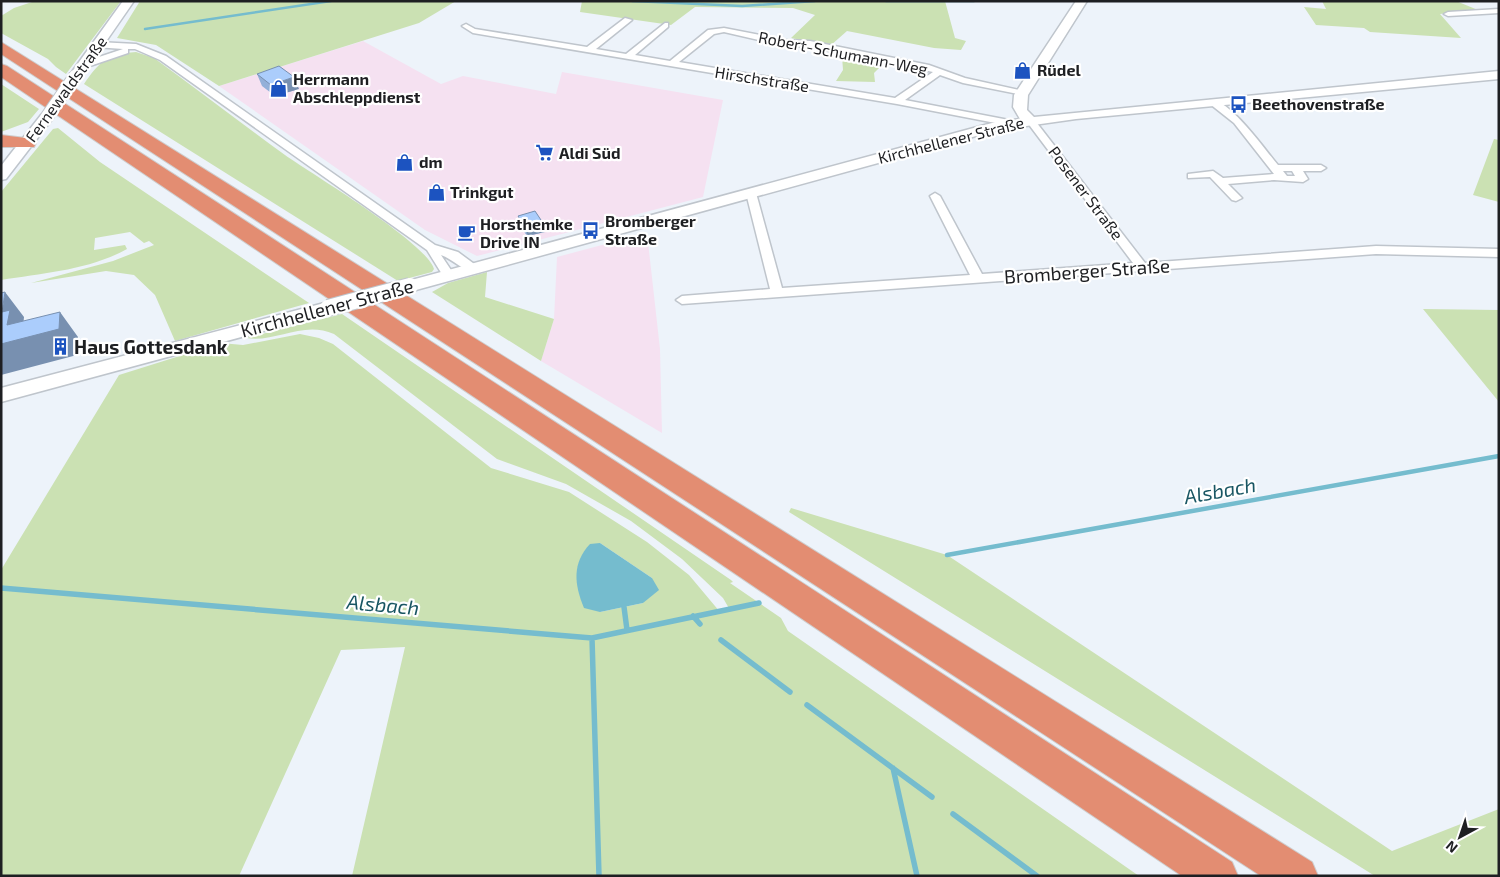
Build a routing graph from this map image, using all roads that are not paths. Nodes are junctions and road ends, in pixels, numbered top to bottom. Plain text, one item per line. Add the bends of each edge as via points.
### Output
1 (129, 1) edge
2 (1082, 1) edge
3 (1499, 11) edge
4 (1481, 12) junction
5 (1448, 14) dead end
6 (628, 20) dead end
7 (1499, 20) edge
8 (665, 25) dead end
9 (466, 26) dead end
10 (1, 47) edge
11 (96, 49) junction
12 (146, 49) junction
13 (589, 50) junction
14 (125, 51) junction
15 (626, 57) junction
16 (671, 64) junction
17 (84, 65) junction
18 (1, 69) edge
19 (939, 72) junction
20 (1499, 74) edge
21 (1, 80) edge
22 (1023, 92) junction
23 (897, 101) junction
24 (1214, 102) junction
25 (50, 111) junction
26 (1030, 120) junction
27 (1011, 123) junction
28 (1, 141) edge
29 (16, 149) edge
30 (1273, 168) junction
31 (1294, 168) junction
32 (1321, 168) dead end
33 (1, 176) edge
34 (1192, 176) dead end
35 (1284, 179) junction
36 (1220, 181) junction
37 (751, 193) junction
38 (935, 196) dead end
39 (1236, 198) dead end
40 (431, 248) junction
41 (1499, 253) edge
42 (1142, 267) junction
43 (475, 269) junction
44 (449, 276) junction
45 (978, 279) junction
46 (778, 292) junction
47 (682, 300) dead end
48 (1, 395) edge
49 (1218, 876) edge
50 (1298, 876) edge

1 - 11 main road, Fernewaldstraße
2 - 22 main road
3 - 4 street
4 - 5 street
4 - 7 street
6 - 13 street
8 - 15 street
9 - 13 street, Hirschstraße via 473,31
10 - 50 highway
11 - 12 street via 126,45
11 - 14 street
11 - 17 main road, Fernewaldstraße
12 - 14 street
12 - 40 street
13 - 15 street, Hirschstraße
14 - 17 street
15 - 16 street, Hirschstraße
16 - 19 street, Robert-Schumann-Weg via 711,32 724,30 785,43 810,44
16 - 23 street, Hirschstraße
17 - 25 main road, Fernewaldstraße, bridge
18 - 25 highway
19 - 22 street, Robert-Schumann-Weg
19 - 23 street
20 - 24 main road, Kirchhellener Straße
21 - 25 highway
22 - 26 main road via 1020,110
23 - 27 street, Hirschstraße
24 - 26 main road, Kirchhellener Straße
24 - 30 street via 1237,121
25 - 29 main road, Fernewaldstraße
25 - 49 highway
26 - 27 main road, Kirchhellener Straße
26 - 42 street, Posener Straße
27 - 37 main road, Kirchhellener Straße
28 - 29 highway
29 - 33 main road, Fernewaldstraße
30 - 31 street
30 - 35 street
31 - 32 street
31 - 35 street via 1303,179
34 - 36 street via 1213,174
35 - 36 street
36 - 39 street
37 - 43 main road, Kirchhellener Straße
37 - 46 street
38 - 45 street
40 - 43 street via 454,255
40 - 44 street
41 - 42 street, Bromberger Straße via 1376,250
42 - 45 street, Bromberger Straße
43 - 44 main road, Kirchhellener Straße
44 - 48 main road, Kirchhellener Straße, bridge
45 - 46 street, Bromberger Straße
46 - 47 street, Bromberger Straße

